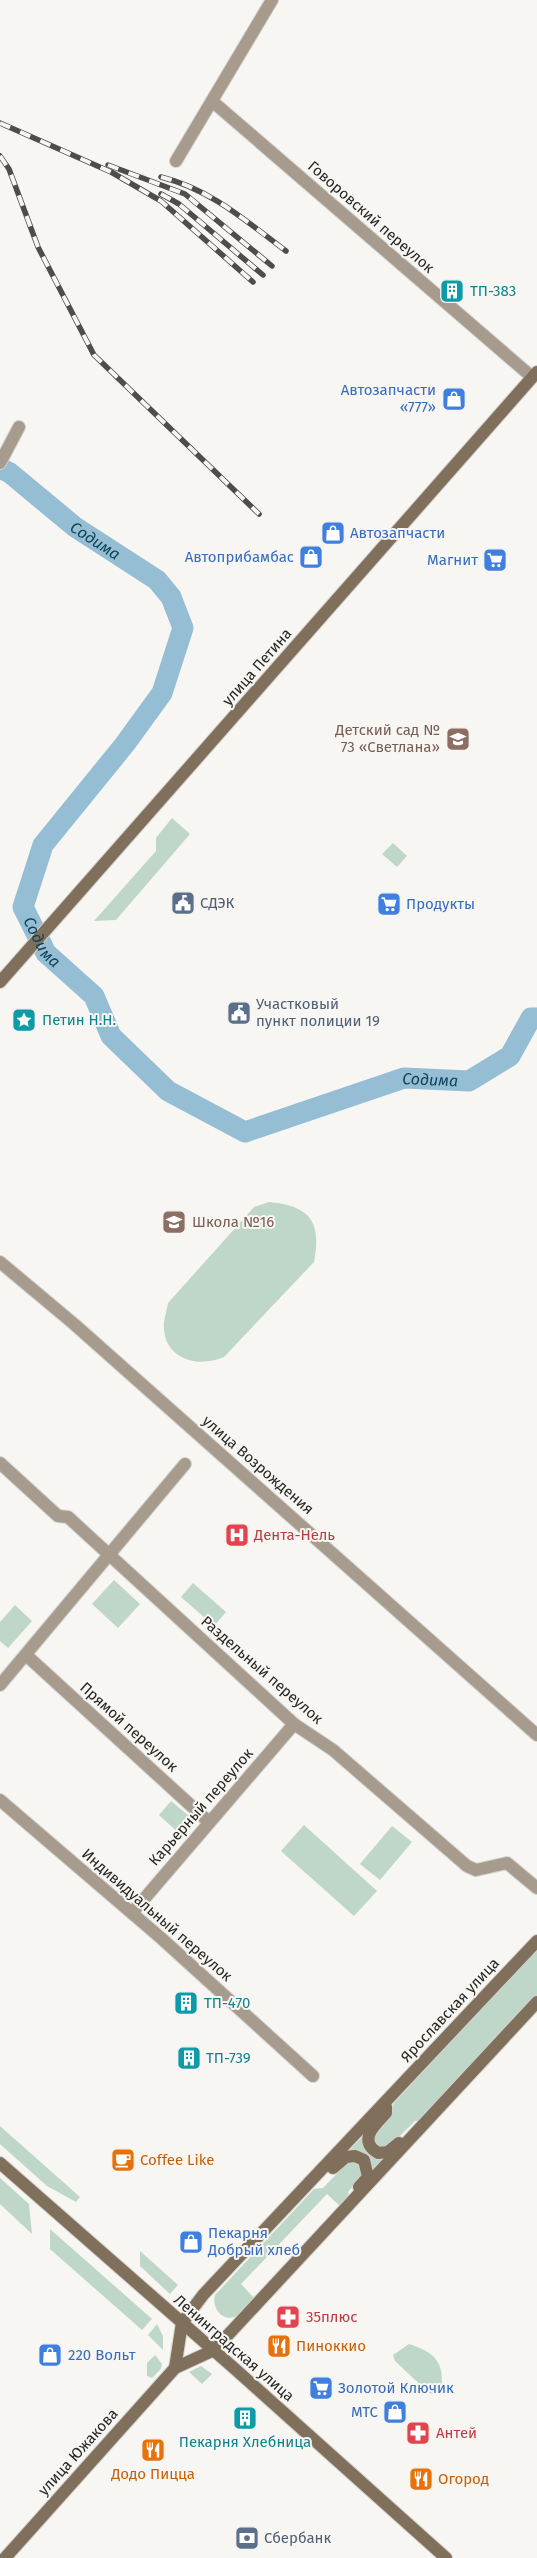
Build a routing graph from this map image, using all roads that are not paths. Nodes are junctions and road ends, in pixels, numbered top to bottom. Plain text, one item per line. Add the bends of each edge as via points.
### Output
1 (272, 0) edge
2 (212, 100) junction
3 (176, 160) dead end
4 (535, 374) edge
5 (19, 428) dead end
6 (3, 458) edge
7 (0, 982) edge
8 (0, 1262) edge
9 (0, 1463) edge
10 (185, 1464) dead end
11 (110, 1556) junction
12 (26, 1655) junction
13 (0, 1685) edge
14 (294, 1724) junction
15 (537, 1735) edge
16 (0, 1800) edge
17 (209, 1822) junction
18 (537, 1888) edge
19 (132, 1913) junction
20 (537, 1941) edge
21 (537, 2002) edge
22 (313, 2076) dead end
23 (386, 2102) junction
24 (422, 2126) junction
25 (0, 2163) edge
26 (313, 2178) junction
27 (355, 2200) junction
28 (182, 2322) junction
29 (214, 2350) junction
30 (175, 2368) junction
31 (5, 2558) edge
32 (446, 2558) edge

1 - 2 street
2 - 3 street
2 - 4 street, Говоровский переулок
4 - 7 street, улица Петина
5 - 6 street
8 - 15 street, улица Возрождения
9 - 11 street, Раздельный переулок via 58,1516 68,1517
10 - 11 street via 113,1548
11 - 12 street
11 - 14 street, Раздельный переулок
12 - 13 street
12 - 17 street, Прямой переулок
14 - 17 street, Карьерный переулок
14 - 18 street, Раздельный переулок via 333,1750 467,1866 476,1870 507,1863
16 - 19 street, Индивидуальный переулок
17 - 19 street, Карьерный переулок
19 - 22 street, Индивидуальный переулок
20 - 23 street, Ярославская улица
21 - 24 street, Ярославская улица
23 - 24 street, Ярославская улица via 386,2113 368,2133 367,2141 375,2151 388,2152 416,2126
23 - 26 street, Ярославская улица
24 - 27 street, Ярославская улица
25 - 28 street, Ленинградская улица
26 - 27 street, Ярославская улица via 322,2180 346,2156 360,2158 366,2165 368,2177 354,2193
26 - 28 street, Ярославская улица via 202,2295
27 - 29 street, Ярославская улица
28 - 29 street, Ленинградская улица
28 - 30 street
29 - 30 street, улица Южакова
29 - 32 street, Ленинградская улица
30 - 31 street, улица Южакова

